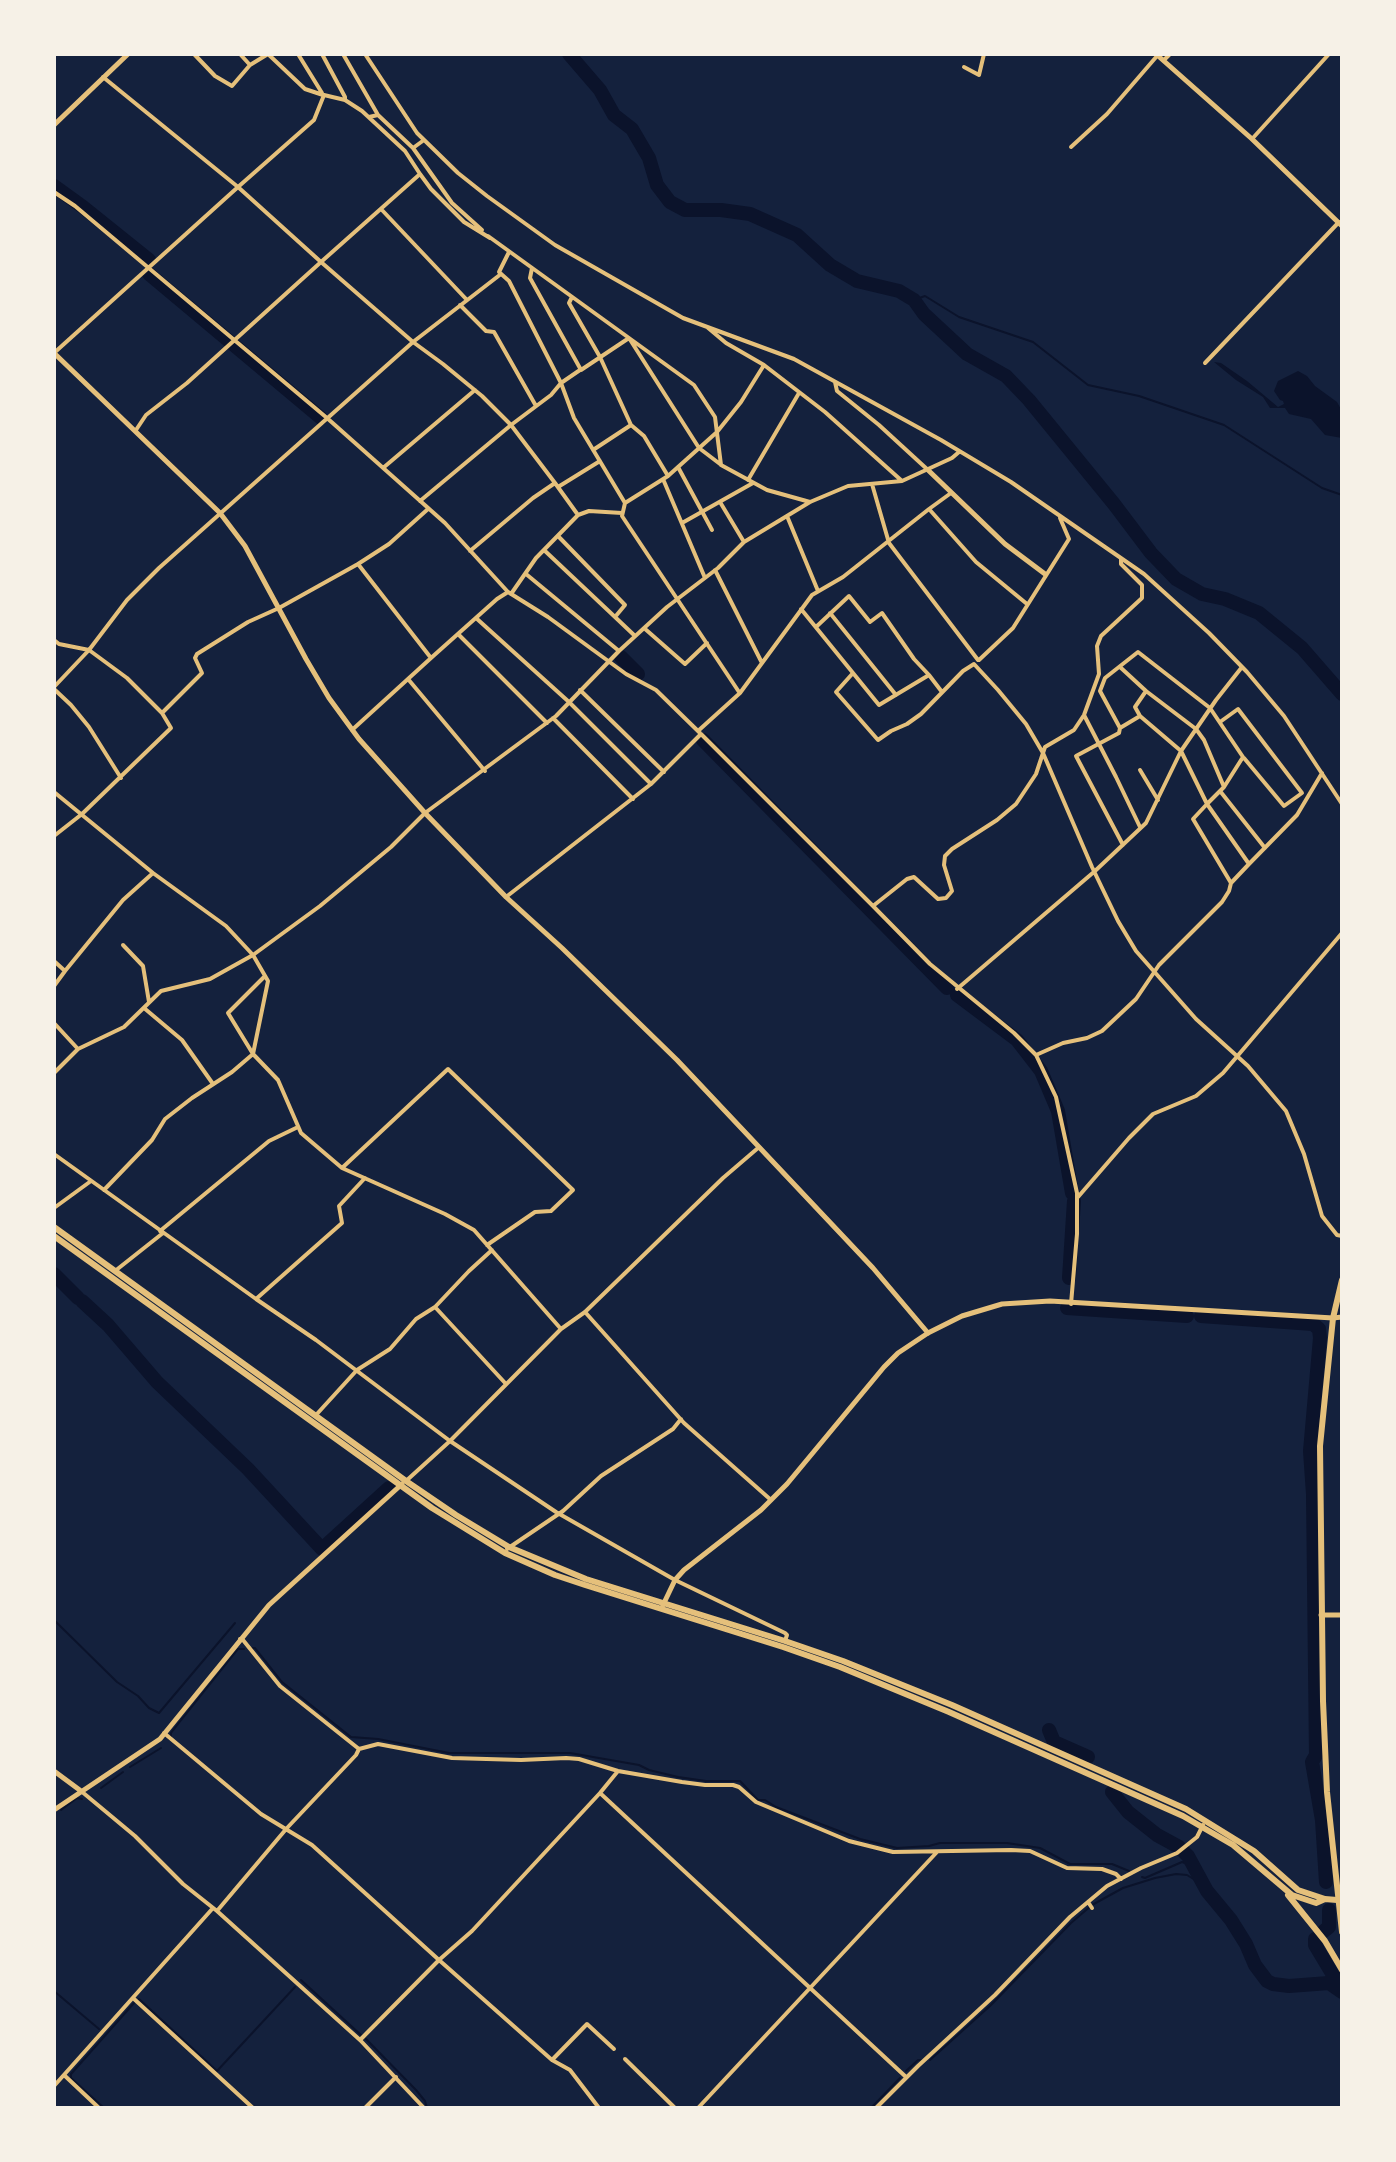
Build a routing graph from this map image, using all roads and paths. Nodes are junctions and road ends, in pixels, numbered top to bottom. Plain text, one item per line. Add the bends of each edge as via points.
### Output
1 (128, 54) edge
2 (194, 54) edge
3 (240, 54) edge
4 (268, 54) edge
5 (298, 54) edge
6 (322, 54) edge
7 (343, 54) edge
8 (365, 54) edge
9 (984, 54) edge
10 (1170, 54) edge
11 (1329, 54) edge
12 (1157, 55) edge
13 (1164, 60) junction
14 (250, 65) junction
15 (964, 67) dead end
16 (103, 77) junction
17 (324, 95) junction
18 (345, 100) junction
19 (378, 115) junction
20 (369, 117) junction
21 (54, 125) edge
22 (1252, 139) junction
23 (424, 140) junction
24 (1071, 147) dead end
25 (413, 148) junction
26 (420, 174) junction
27 (238, 187) junction
28 (54, 192) edge
29 (381, 209) junction
30 (1340, 224) edge
31 (490, 238) junction
32 (509, 252) junction
33 (321, 262) junction
34 (148, 266) junction
35 (532, 268) junction
36 (501, 274) junction
37 (572, 297) junction
38 (468, 300) junction
39 (460, 305) junction
40 (705, 325) junction
41 (629, 338) junction
42 (235, 340) junction
43 (413, 342) junction
44 (54, 353) edge
45 (600, 357) junction
46 (1205, 363) dead end
47 (764, 365) junction
48 (581, 370) junction
49 (835, 382) junction
50 (561, 383) junction
51 (475, 390) junction
52 (799, 393) junction
53 (536, 407) junction
54 (327, 418) junction
55 (511, 425) junction
56 (631, 425) junction
57 (136, 430) junction
58 (717, 432) junction
59 (699, 448) junction
60 (593, 450) junction
61 (959, 452) junction
62 (600, 461) junction
63 (721, 465) junction
64 (678, 467) junction
65 (383, 468) junction
66 (928, 470) junction
67 (666, 477) junction
68 (751, 481) junction
69 (902, 481) junction
70 (872, 484) junction
71 (556, 485) junction
72 (951, 493) junction
73 (420, 501) junction
74 (720, 502) junction
75 (810, 502) junction
76 (625, 503) junction
77 (428, 509) junction
78 (929, 509) junction
79 (703, 512) junction
80 (220, 513) junction
81 (622, 513) junction
82 (578, 515) junction
83 (787, 516) junction
84 (1060, 518) junction
85 (682, 523) junction
86 (712, 530) dead end
87 (558, 536) junction
88 (744, 542) junction
89 (889, 543) junction
90 (544, 550) junction
91 (470, 551) junction
92 (1121, 559) junction
93 (358, 564) junction
94 (715, 570) junction
95 (526, 574) junction
96 (1045, 574) junction
97 (705, 578) junction
98 (818, 591) junction
99 (510, 593) junction
100 (677, 599) junction
101 (1027, 604) junction
102 (279, 608) junction
103 (801, 609) junction
104 (830, 613) junction
105 (615, 617) junction
106 (476, 618) junction
107 (816, 627) junction
108 (644, 628) junction
109 (458, 634) junction
110 (635, 636) junction
111 (54, 640) edge
112 (707, 643) junction
113 (89, 650) junction
114 (619, 651) junction
115 (431, 658) junction
116 (609, 662) junction
117 (761, 662) junction
118 (976, 662) junction
119 (1120, 667) junction
120 (1242, 667) junction
121 (853, 673) junction
122 (929, 675) junction
123 (408, 679) junction
124 (54, 688) edge
125 (580, 690) junction
126 (1146, 691) junction
127 (942, 692) junction
128 (740, 693) junction
129 (896, 695) junction
130 (569, 702) junction
131 (1210, 708) junction
132 (162, 713) junction
133 (1084, 715) junction
134 (1140, 716) junction
135 (553, 718) junction
136 (1220, 722) junction
137 (547, 723) junction
138 (1120, 728) junction
139 (1196, 729) junction
140 (352, 730) junction
141 (699, 733) junction
142 (1098, 743) junction
143 (1181, 751) junction
144 (1043, 753) junction
145 (1243, 757) junction
146 (1140, 770) dead end
147 (485, 771) junction
148 (664, 772) junction
149 (1322, 773) junction
150 (121, 778) junction
151 (651, 784) junction
152 (1222, 789) junction
153 (54, 792) edge
154 (633, 799) junction
155 (1158, 800) junction
156 (1207, 804) junction
157 (1342, 804) edge
158 (425, 813) junction
159 (82, 814) junction
160 (1141, 829) junction
161 (54, 836) edge
162 (1123, 845) junction
163 (1265, 848) junction
164 (1249, 864) junction
165 (1095, 871) junction
166 (153, 873) junction
167 (1231, 883) junction
168 (506, 897) junction
169 (873, 906) junction
170 (1342, 933) edge
171 (123, 945) dead end
172 (253, 955) junction
173 (54, 961) edge
174 (65, 971) junction
175 (1155, 972) junction
176 (265, 976) junction
177 (54, 986) edge
178 (957, 989) junction
179 (149, 1003) junction
180 (144, 1008) junction
181 (54, 1023) edge
182 (78, 1049) junction
183 (253, 1054) junction
184 (1036, 1055) junction
185 (1236, 1056) junction
186 (54, 1073) edge
187 (213, 1084) junction
188 (298, 1127) junction
189 (758, 1148) junction
190 (54, 1154) edge
191 (342, 1168) junction
192 (365, 1178) junction
193 (91, 1181) junction
194 (104, 1190) junction
195 (1077, 1198) junction
196 (54, 1208) edge
197 (54, 1227) edge
198 (162, 1232) junction
199 (54, 1236) edge
200 (1342, 1236) edge
201 (487, 1245) junction
202 (492, 1250) junction
203 (115, 1272) junction
204 (1342, 1280) edge
205 (256, 1299) junction
206 (1071, 1304) junction
207 (435, 1307) junction
208 (585, 1312) junction
209 (1342, 1317) edge
210 (1333, 1318) junction
211 (561, 1329) junction
212 (928, 1333) junction
213 (357, 1370) junction
214 (506, 1384) junction
215 (313, 1418) junction
216 (681, 1419) junction
217 (450, 1441) junction
218 (403, 1484) junction
219 (771, 1500) junction
220 (558, 1514) junction
221 (507, 1550) junction
222 (675, 1580) junction
223 (663, 1606) junction
224 (1321, 1615) junction
225 (1342, 1615) edge
226 (240, 1639) junction
227 (784, 1644) junction
228 (164, 1733) junction
229 (359, 1749) junction
230 (54, 1771) edge
231 (618, 1771) junction
232 (81, 1791) junction
233 (600, 1793) junction
234 (54, 1810) edge
235 (1204, 1823) junction
236 (287, 1828) junction
237 (939, 1851) junction
238 (1121, 1879) junction
239 (1283, 1888) junction
240 (1325, 1899) junction
241 (1340, 1900) edge
242 (215, 1910) junction
243 (1342, 1932) edge
244 (439, 1960) junction
245 (1342, 1970) edge
246 (811, 1988) junction
247 (133, 1998) junction
248 (360, 2040) junction
249 (614, 2049) dead end
250 (625, 2059) dead end
251 (552, 2060) junction
252 (64, 2075) junction
253 (396, 2077) junction
254 (906, 2077) junction
255 (54, 2086) edge
256 (99, 2108) edge
257 (253, 2108) edge
258 (365, 2108) edge
259 (424, 2108) edge
260 (599, 2108) edge
261 (675, 2108) edge
262 (698, 2108) edge
263 (876, 2108) edge

1 - 16 street
2 - 14 street via 232,86
3 - 14 street
4 - 14 street
4 - 17 street via 305,89
5 - 17 street
6 - 18 street
7 - 19 street
8 - 23 street
9 - 15 street via 979,75
10 - 13 street
11 - 22 street
12 - 13 street
12 - 24 street
13 - 22 street
16 - 21 street
16 - 27 street
17 - 18 street
17 - 27 street via 314,120
18 - 20 street
19 - 20 street
19 - 25 street
20 - 26 street via 405,151
22 - 30 street
23 - 25 street
23 - 40 street via 458,173 555,245 683,318
25 - 31 street via 452,203
26 - 29 street
26 - 31 street via 464,222
27 - 33 street
27 - 34 street
28 - 34 street
29 - 33 street
29 - 38 street
30 - 46 street
31 - 32 street
32 - 35 street
32 - 36 street
33 - 42 street
33 - 43 street
34 - 42 street
34 - 44 street
35 - 37 street
35 - 48 street via 530,278
36 - 38 street
36 - 50 street
37 - 41 street
37 - 45 street via 569,303
38 - 39 street
39 - 43 street
39 - 53 street via 486,331 494,332
40 - 47 street
40 - 49 street via 794,359
41 - 45 street
41 - 58 street via 694,385 715,417
41 - 59 street
42 - 54 street
42 - 57 street via 146,415
43 - 51 street
43 - 54 street
44 - 57 street
45 - 48 street
45 - 56 street
47 - 52 street
47 - 58 street
48 - 50 street
49 - 61 street
49 - 66 street via 837,391
50 - 53 street
50 - 60 street
51 - 55 street
51 - 65 street
52 - 68 street
52 - 69 street
53 - 55 street
54 - 65 street
54 - 80 street
55 - 71 street
55 - 73 street
56 - 60 street
56 - 67 street via 644,436
57 - 80 street
58 - 59 street
58 - 63 street
59 - 63 street
59 - 64 street
60 - 62 street
61 - 66 street
61 - 84 street
62 - 71 street
62 - 76 street
63 - 68 street
64 - 67 street
64 - 79 street
65 - 73 street
66 - 69 street
66 - 72 street
67 - 76 street
67 - 85 street
68 - 74 street
68 - 75 street
69 - 70 street
70 - 75 street via 848,486
70 - 89 street
71 - 82 street
71 - 91 street
72 - 78 street
72 - 96 street
73 - 77 street
74 - 79 street
74 - 88 street
75 - 83 street
76 - 81 street
77 - 91 street
77 - 93 street
78 - 89 street
78 - 101 street via 976,562
79 - 85 street
79 - 86 street
80 - 102 street
80 - 113 street via 127,600
81 - 82 street
81 - 100 street
82 - 87 street
83 - 88 street
83 - 98 street
84 - 92 street
84 - 96 street via 1069,539
85 - 97 street
87 - 90 street
87 - 105 street via 625,605
88 - 94 street
89 - 98 street
89 - 118 street
90 - 95 street
90 - 105 street
91 - 99 street
92 - 120 street via 1167,593
92 - 133 street via 1142,585 1142,598 1101,636 1099,674
93 - 102 street
93 - 115 street
94 - 97 street
94 - 117 street
95 - 99 street
95 - 114 street
96 - 101 street
97 - 100 street
98 - 103 street
99 - 106 street
99 - 116 street
100 - 108 street
100 - 112 street
101 - 118 street via 1013,628
102 - 132 street via 197,654 202,673
102 - 140 street
103 - 107 street
103 - 117 street
104 - 107 street
104 - 122 street via 849,596 870,622 882,613
104 - 129 street
105 - 110 street
106 - 109 street
106 - 130 street
107 - 121 street
108 - 110 street
108 - 112 street via 685,664
109 - 115 street
109 - 137 street
110 - 114 street
111 - 113 street
112 - 128 street
113 - 124 street
113 - 132 street
114 - 116 street
115 - 123 street
116 - 125 street
116 - 141 street via 656,690
117 - 128 street
118 - 127 street
118 - 144 street
119 - 126 street
119 - 131 street via 1138,652
119 - 138 street via 1105,678 1100,691
120 - 131 street
120 - 149 street via 1284,716
121 - 127 street via 836,692 878,740 921,714
121 - 129 street via 879,705
122 - 127 street
122 - 129 street
123 - 140 street
123 - 147 street
124 - 150 street via 89,727
125 - 130 street
125 - 148 street
126 - 134 street via 1135,707
126 - 139 street
128 - 141 street
130 - 135 street
130 - 151 street
131 - 136 street
131 - 139 street
132 - 150 street via 171,728
133 - 142 street
133 - 144 street via 1074,730
134 - 138 street
134 - 143 street
135 - 137 street
135 - 154 street
136 - 145 street
136 - 145 street via 1238,709 1302,793 1284,806
137 - 147 street
138 - 142 street
139 - 143 street
139 - 152 street
140 - 158 street
141 - 148 street
141 - 169 street
142 - 160 street
142 - 162 street via 1076,756
143 - 155 street
143 - 156 street
144 - 165 street
144 - 169 street via 1016,804 945,856 949,896 938,899 914,877
145 - 152 street
146 - 155 street
147 - 158 street
148 - 151 street
149 - 157 street
149 - 163 street via 1297,815
150 - 159 street
151 - 154 street
152 - 156 street
152 - 163 street
153 - 159 street
154 - 168 street
155 - 160 street
156 - 164 street
156 - 167 street via 1193,819
158 - 168 street
158 - 172 street via 320,906
159 - 161 street
159 - 166 street
160 - 162 street
162 - 165 street
163 - 164 street
164 - 167 street
165 - 175 street via 1118,921
165 - 178 street
166 - 172 street via 226,926
166 - 174 street via 123,900
167 - 175 street via 1222,902
168 - 189 street via 624,1007
169 - 178 street
170 - 185 street
171 - 179 street via 143,966
172 - 176 street
172 - 179 street via 210,979 161,991
173 - 174 street
174 - 177 street
175 - 184 street via 1102,1031
175 - 185 street
176 - 183 street
176 - 183 street via 228,1013
178 - 184 street
179 - 180 street
180 - 182 street via 124,1027
180 - 187 street via 182,1040
181 - 182 street
182 - 186 street
183 - 187 street
183 - 188 street via 278,1080
184 - 195 street via 1056,1097
185 - 195 street via 1196,1096 1153,1114
185 - 200 street via 1286,1111 1322,1216
187 - 194 street via 165,1119
188 - 191 street
188 - 198 street via 256,1150
189 - 208 street
189 - 212 street
190 - 193 street
191 - 192 street
191 - 201 street via 448,1069 573,1190 551,1211 535,1212
192 - 201 street via 445,1214 474,1230
192 - 205 street via 339,1206 342,1223
193 - 194 street
193 - 196 street
194 - 198 street
195 - 206 street
197 - 203 main road
198 - 203 street
198 - 205 street
199 - 215 main road
201 - 202 street
202 - 207 street
202 - 211 street
203 - 215 main road
204 - 210 main road
205 - 213 street
206 - 210 street
206 - 212 street via 1002,1304
207 - 213 street via 416,1319 390,1349
207 - 214 street
208 - 211 street
208 - 216 street
209 - 210 street
210 - 224 main road via 1320,1446
211 - 214 street
212 - 219 street via 884,1367
213 - 215 street
213 - 217 street
214 - 217 street
215 - 218 main road
216 - 219 street
216 - 220 street
217 - 218 street
217 - 220 street
218 - 221 main road
218 - 226 street via 269,1605
219 - 222 street
220 - 221 street
220 - 222 street
221 - 223 main road
222 - 223 street
222 - 227 street via 785,1633
223 - 227 main road
224 - 225 street
224 - 241 main road via 1327,1792
226 - 228 street
226 - 229 street via 280,1686
227 - 235 main road via 952,1705 1146,1791
228 - 232 street
228 - 236 street via 261,1814
229 - 231 street via 378,1744 452,1758 579,1759
229 - 236 street
230 - 232 street
231 - 233 street
231 - 237 street via 733,1785 756,1802 849,1841 893,1852
232 - 234 street
232 - 242 street
233 - 244 street
233 - 246 street
235 - 238 street via 1197,1837 1177,1853
235 - 239 main road
235 - 240 main road via 1254,1851 1298,1890
236 - 242 street
236 - 244 street
237 - 238 street via 1030,1851 1067,1868 1102,1869
237 - 246 street
238 - 254 street via 1034,1953
239 - 240 main road via 1308,1901
239 - 245 main road
240 - 241 main road
241 - 243 main road
242 - 247 street
242 - 248 street
244 - 248 street
244 - 251 street
246 - 254 street
246 - 262 street
247 - 252 street
247 - 257 street
248 - 253 street
249 - 251 street via 587,2024
250 - 261 street
251 - 260 street via 570,2070
252 - 255 street
252 - 256 street
253 - 258 street
253 - 259 street
254 - 263 street

